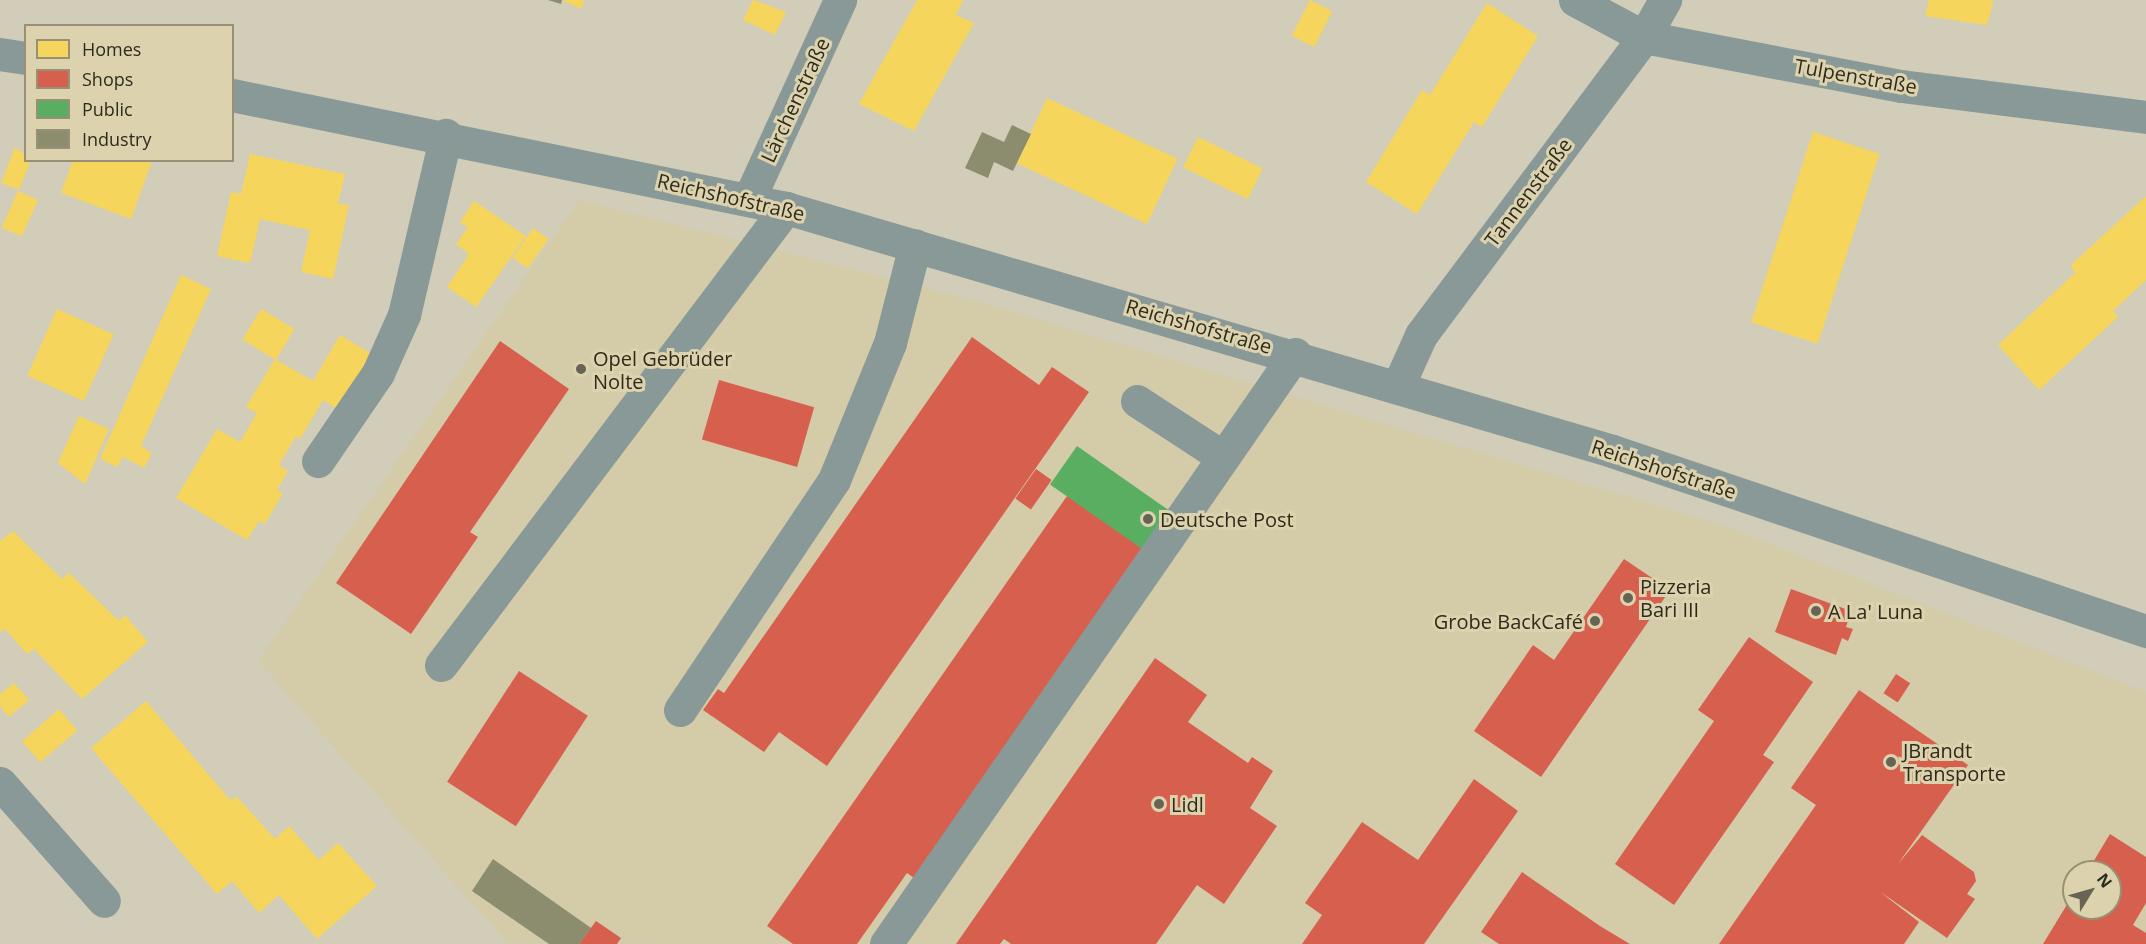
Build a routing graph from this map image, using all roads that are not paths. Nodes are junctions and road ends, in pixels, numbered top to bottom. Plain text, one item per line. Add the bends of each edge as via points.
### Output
1 (840, 0) edge
2 (1575, 0) edge
3 (1665, 0) edge
4 (1644, 37) junction
5 (0, 54) edge
6 (24, 58) edge
7 (234, 95) edge
8 (2146, 117) edge
9 (446, 135) junction
10 (749, 199) junction
11 (786, 208) junction
12 (915, 245) junction
13 (1295, 354) junction
14 (1398, 386) junction
15 (1137, 401) dead end
16 (1223, 457) junction
17 (318, 460) dead end
18 (2146, 631) edge
19 (441, 665) dead end
20 (680, 710) dead end
21 (0, 783) edge
22 (104, 901) dead end
23 (886, 944) edge

1 - 10 street, Lärchenstraße
2 - 4 street, Tulpenstraße
3 - 4 street, Tannenstraße
4 - 8 street, Tulpenstraße via 1901,86
4 - 14 street, Tannenstraße via 1421,335
5 - 6 street
7 - 9 street, Reichshofstraße
9 - 10 street, Reichshofstraße
9 - 17 street via 404,315 378,373
10 - 11 street, Reichshofstraße
11 - 12 street, Reichshofstraße
11 - 19 street
12 - 13 street, Reichshofstraße
12 - 20 street via 890,343 834,480
13 - 14 street, Reichshofstraße
13 - 16 street
14 - 18 street, Reichshofstraße via 1644,461
15 - 16 street
16 - 23 street
21 - 22 street

